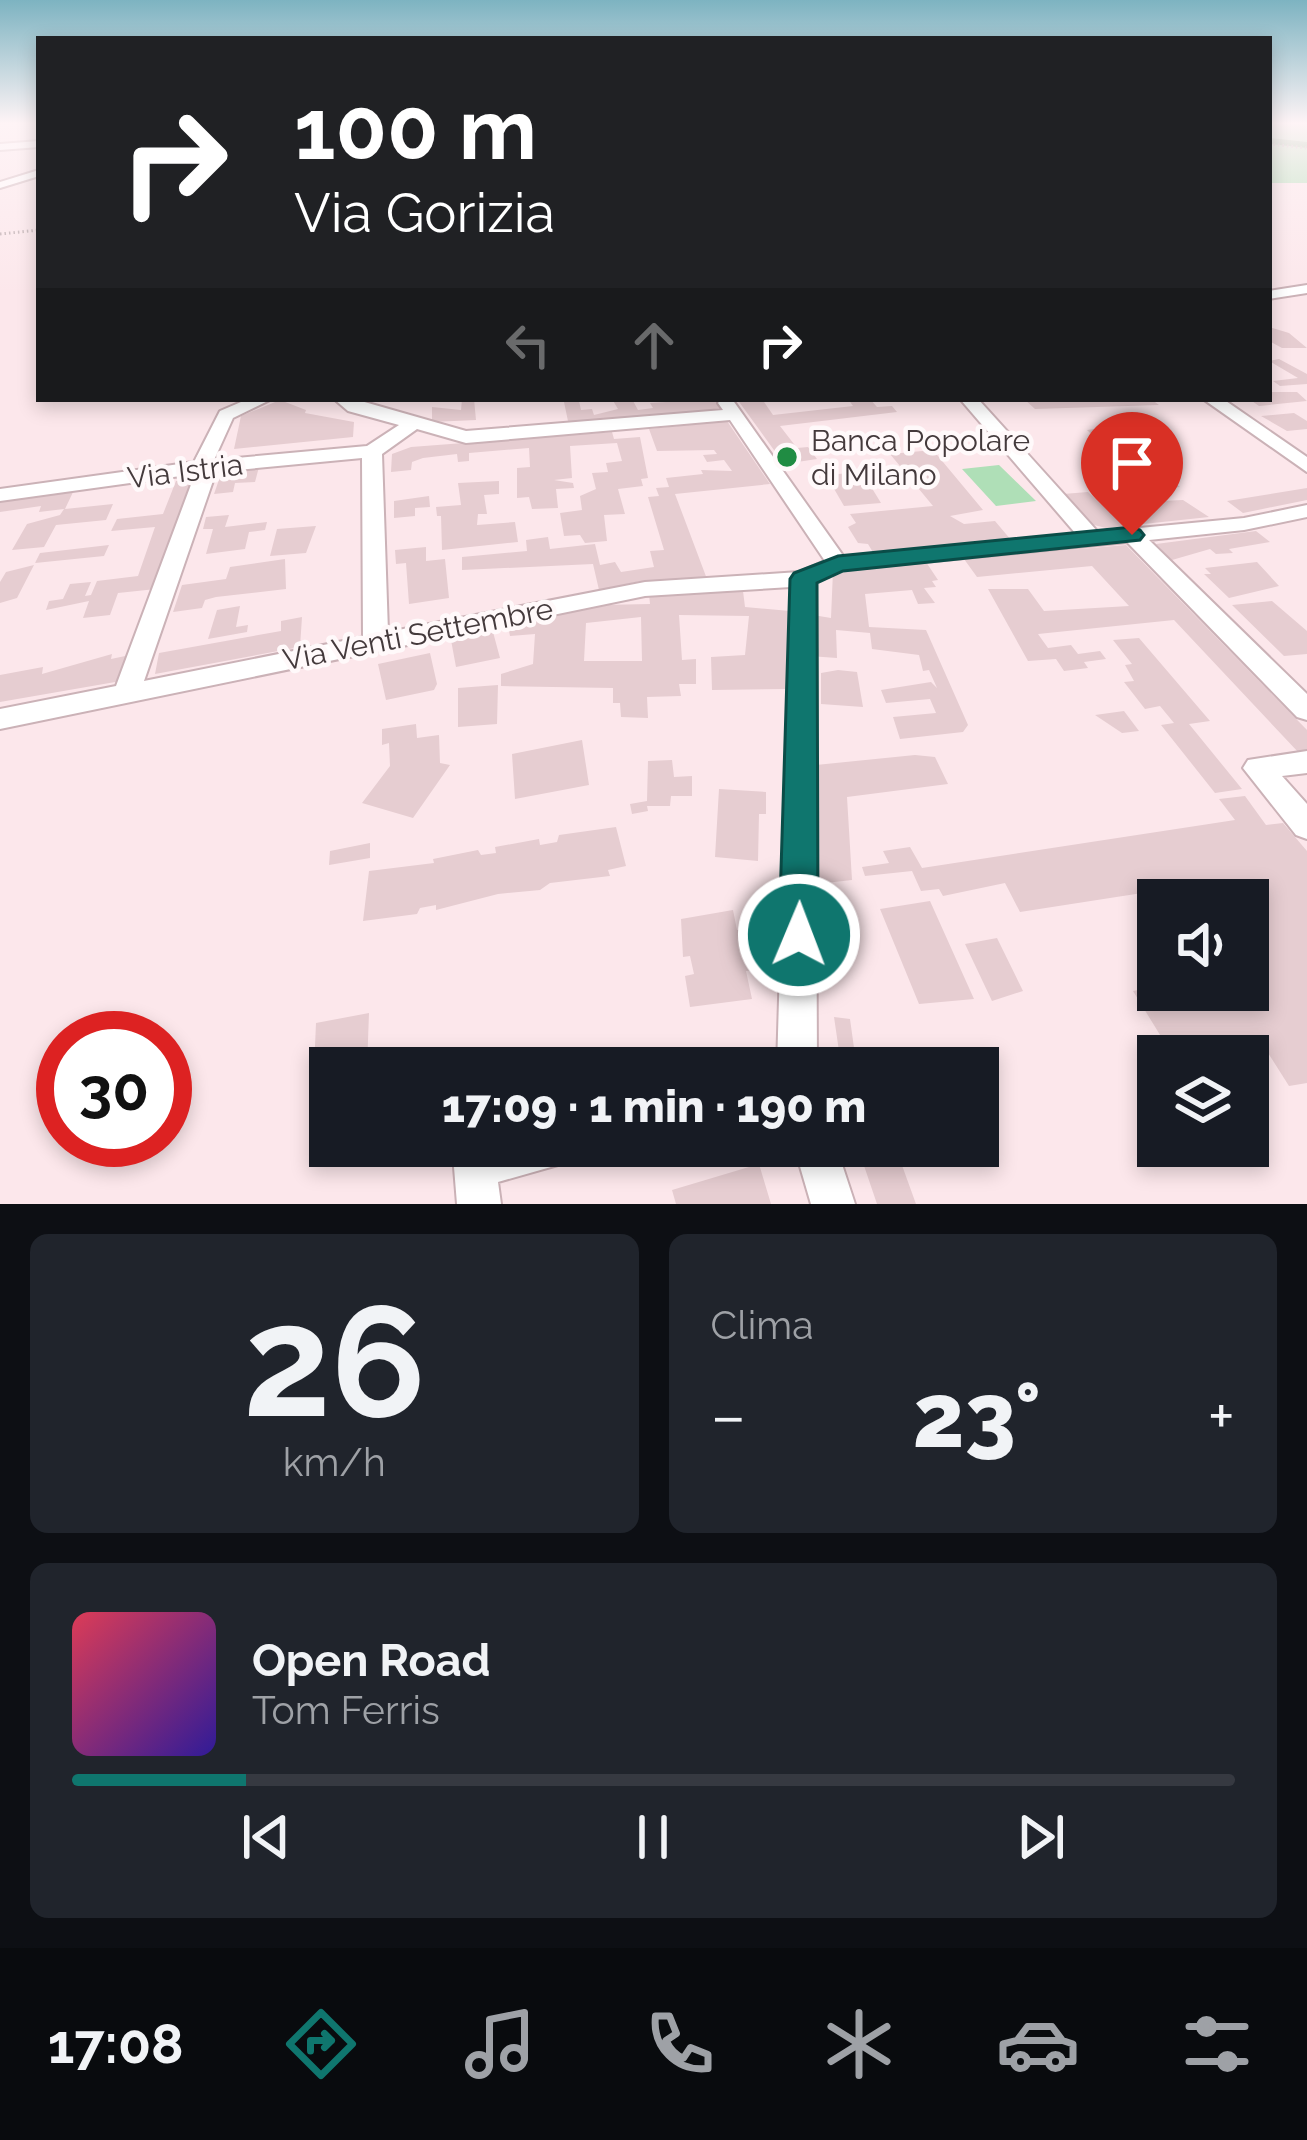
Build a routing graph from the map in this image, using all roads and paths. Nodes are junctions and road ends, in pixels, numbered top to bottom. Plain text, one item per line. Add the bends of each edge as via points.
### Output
1 (36, 230) edge
2 (0, 234) edge
3 (1307, 289) edge
4 (1272, 295) edge
5 (256, 402) edge
6 (348, 402) edge
7 (972, 402) edge
8 (1216, 402) edge
9 (730, 406) edge
10 (414, 423) junction
11 (466, 437) junction
12 (371, 451) junction
13 (1307, 466) edge
14 (201, 467) junction
15 (0, 495) edge
16 (1307, 511) edge
17 (1132, 535) junction
18 (1092, 539) junction
19 (838, 564) junction
20 (803, 579) junction
21 (376, 641) junction
22 (127, 692) junction
23 (1307, 710) edge
24 (0, 718) edge
25 (1307, 762) edge
26 (1307, 826) edge
27 (797, 1047) edge
28 (475, 1167) edge
29 (822, 1167) edge
30 (479, 1204) edge
31 (833, 1204) edge

1 - 2 path
3 - 4 street
5 - 14 street via 226,416
6 - 10 street
7 - 18 street
8 - 13 street
9 - 11 street, Via Istria
9 - 19 street
10 - 11 street
10 - 12 street
11 - 12 street, Via Istria
12 - 14 street, Via Istria
12 - 21 street
14 - 15 street, Via Istria
14 - 22 street via 206,472
16 - 17 street, Via Venti Settembre
17 - 18 street, Via Venti Settembre
17 - 23 street
18 - 19 street, Via Venti Settembre
19 - 20 street, Via Venti Settembre
20 - 21 street, Via Venti Settembre via 645,589
20 - 27 street
21 - 22 street, Via Venti Settembre
22 - 24 street, Via Venti Settembre
25 - 26 street via 1258,768
28 - 30 street
29 - 31 street

